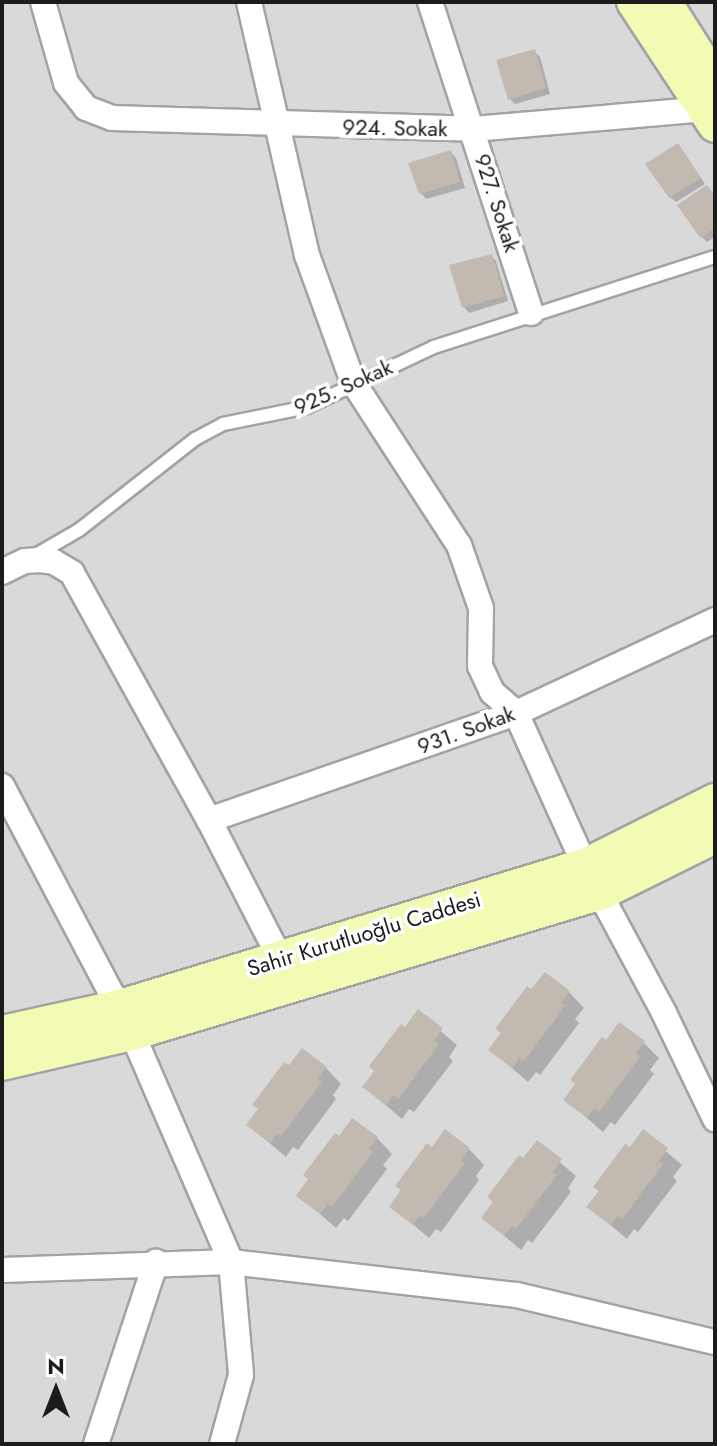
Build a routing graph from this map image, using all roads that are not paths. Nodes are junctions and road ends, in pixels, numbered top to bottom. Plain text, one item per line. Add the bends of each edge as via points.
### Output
1 (43, 2) edge
2 (249, 2) edge
3 (430, 2) edge
4 (634, 2) edge
5 (664, 2) edge
6 (712, 105) edge
7 (276, 125) junction
8 (473, 129) junction
9 (715, 257) edge
10 (531, 313) junction
11 (353, 382) junction
12 (25, 561) junction
13 (2, 572) edge
14 (715, 620) edge
15 (516, 713) junction
16 (2, 786) edge
17 (715, 801) edge
18 (209, 820) junction
19 (715, 836) edge
20 (592, 880) junction
21 (281, 960) junction
22 (126, 1020) junction
23 (2, 1033) edge
24 (2, 1063) edge
25 (703, 1068) edge
26 (715, 1119) edge
27 (156, 1262) junction
28 (231, 1262) junction
29 (2, 1270) edge
30 (715, 1342) edge
31 (96, 1444) edge
32 (222, 1444) edge

1 - 7 street, 924. Sokak via 66,83 86,108 112,118
2 - 7 street
3 - 8 street, 927. Sokak
4 - 6 street
5 - 6 street
6 - 8 street, 924. Sokak
7 - 8 street, 924. Sokak
7 - 11 street via 307,255
8 - 10 street, 927. Sokak
9 - 10 lane, 925. Sokak
10 - 11 lane, 925. Sokak
11 - 12 lane, 925. Sokak via 307,407 223,424 195,439 79,530
11 - 15 street via 459,545 481,608 480,666 492,692
12 - 13 street, 925. Sokak
12 - 18 street via 54,562 72,573
14 - 15 street, 931. Sokak
15 - 18 street, 931. Sokak
15 - 20 street
16 - 22 street
17 - 20 street, Sahir Kurutluoğlu Caddesi
18 - 21 street
19 - 20 street, Sahir Kurutluoğlu Caddesi
20 - 21 street, Sahir Kurutluoğlu Caddesi
20 - 22 street, Sahir Kurutluoğlu Caddesi
20 - 25 street
21 - 22 street, Sahir Kurutluoğlu Caddesi
22 - 23 street, Sahir Kurutluoğlu Caddesi
22 - 24 street, Sahir Kurutluoğlu Caddesi
22 - 28 street
25 - 26 street
27 - 28 street
27 - 29 street
27 - 31 street
28 - 30 street via 517,1295
28 - 32 street via 241,1375

